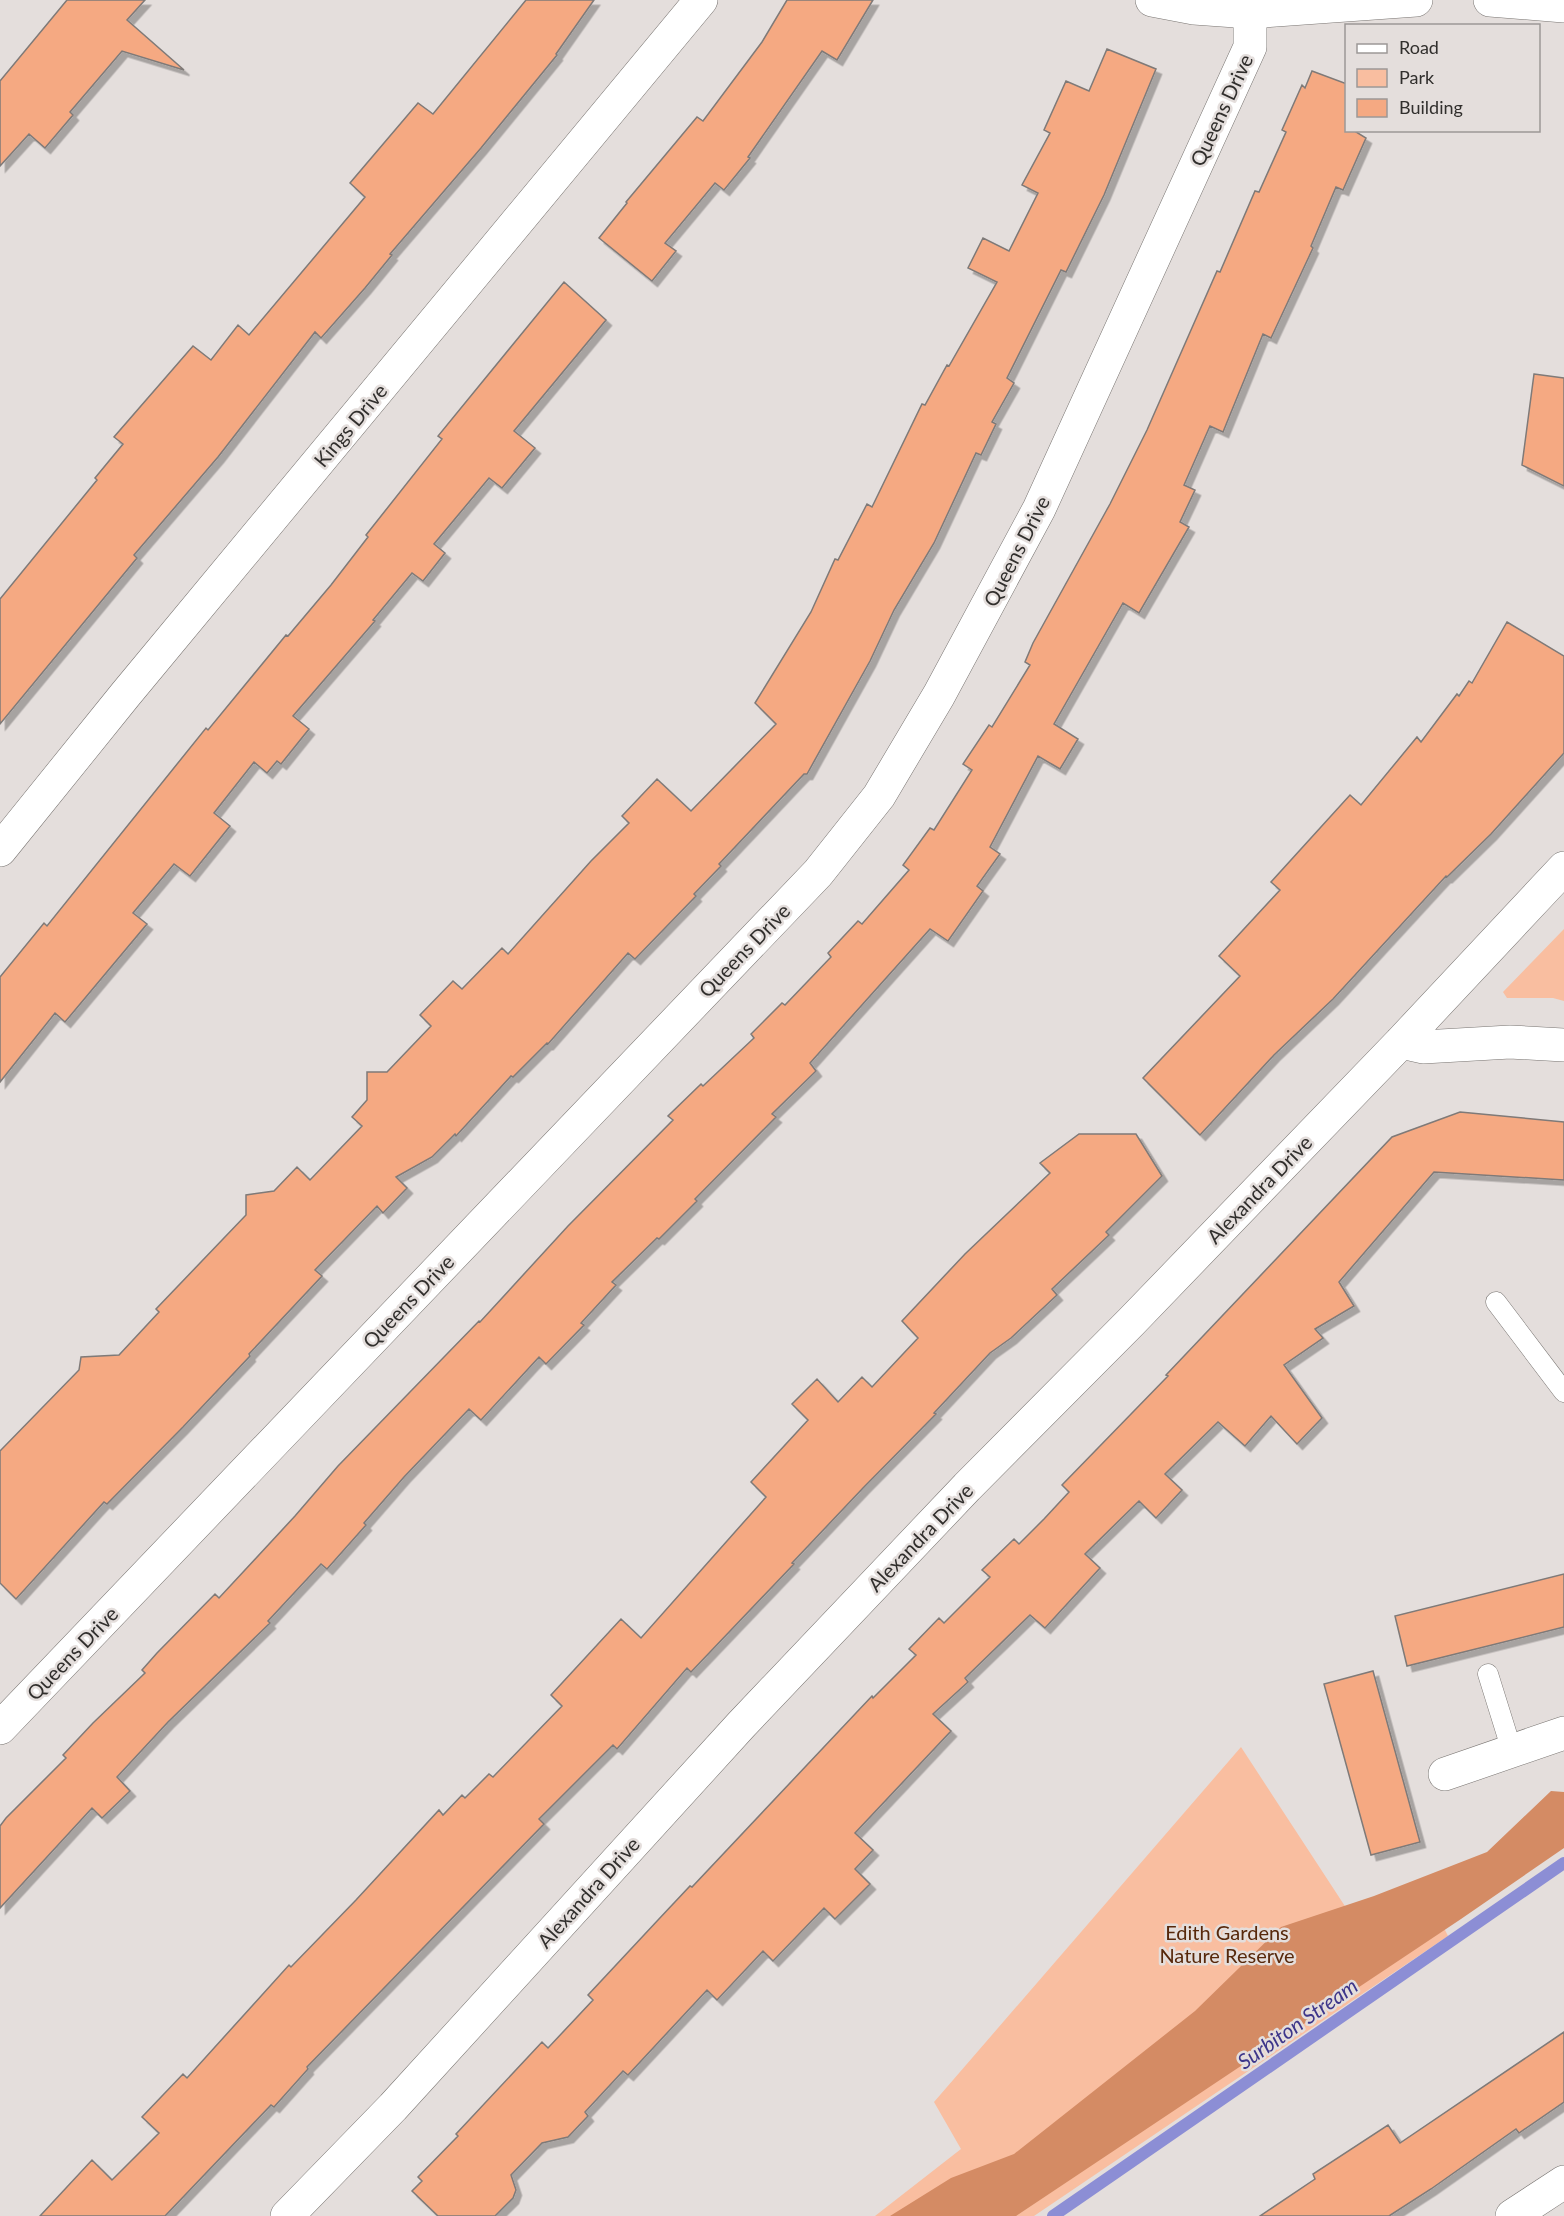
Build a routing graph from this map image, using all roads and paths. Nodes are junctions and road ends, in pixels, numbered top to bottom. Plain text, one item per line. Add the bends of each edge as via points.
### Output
1 (702, 0) edge
2 (1152, 0) edge
3 (1416, 0) edge
4 (1490, 0) edge
5 (1564, 6) edge
6 (1250, 12) junction
7 (0, 850) edge
8 (1564, 868) edge
9 (1401, 1042) junction
10 (1564, 1045) edge
11 (1496, 1302) dead end
12 (1564, 1392) edge
13 (1488, 1674) dead end
14 (0, 1728) edge
15 (1564, 1732) edge
16 (1512, 1751) junction
17 (1445, 1774) dead end
18 (1564, 2182) edge
19 (287, 2216) edge
20 (1512, 2216) edge

1 - 7 street, Kings Drive
2 - 6 street
3 - 6 street
4 - 5 street
6 - 14 street, Queens Drive via 1250,46 1038,509 939,695 879,796 818,873
8 - 9 street, Alexandra Drive
9 - 10 street via 1423,1047 1510,1042
9 - 19 street, Alexandra Drive via 741,1725 393,2107
11 - 12 lane
13 - 16 lane
15 - 16 street
16 - 17 street
18 - 20 street

